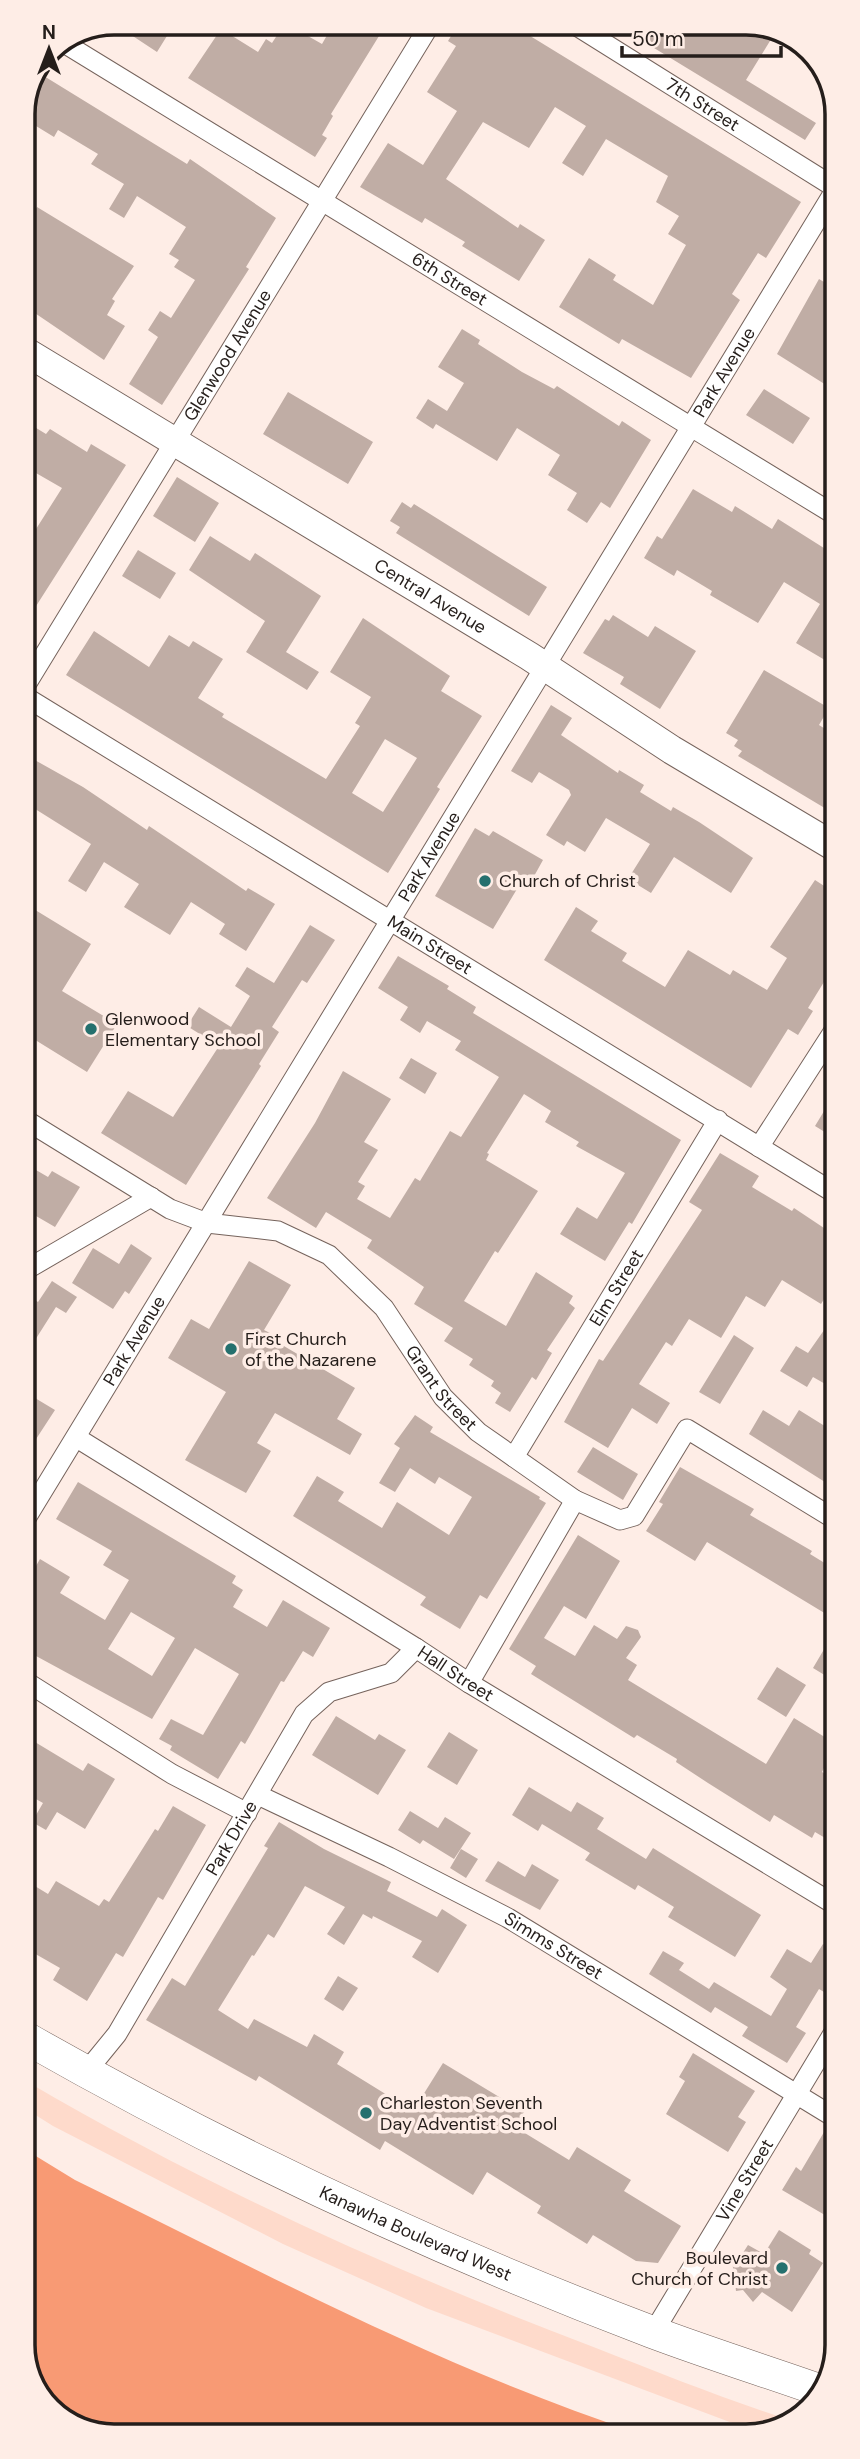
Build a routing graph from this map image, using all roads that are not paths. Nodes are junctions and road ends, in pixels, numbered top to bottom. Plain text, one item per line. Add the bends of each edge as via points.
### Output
1 (424, 35) edge
2 (591, 35) edge
3 (84, 55) edge
4 (825, 183) edge
5 (322, 199) junction
6 (825, 204) edge
7 (35, 357) edge
8 (694, 426) junction
9 (175, 443) junction
10 (825, 508) edge
11 (545, 666) junction
12 (35, 670) edge
13 (35, 703) edge
14 (825, 841) edge
15 (389, 918) junction
16 (825, 1045) edge
17 (718, 1120) junction
18 (35, 1126) edge
19 (759, 1147) junction
20 (825, 1187) edge
21 (150, 1197) junction
22 (207, 1223) junction
23 (35, 1265) edge
24 (76, 1438) junction
25 (514, 1457) junction
26 (575, 1500) junction
27 (35, 1504) edge
28 (825, 1513) edge
29 (416, 1648) junction
30 (469, 1684) junction
31 (35, 1687) edge
32 (258, 1795) junction
33 (247, 1813) junction
34 (825, 1899) edge
35 (35, 2043) edge
36 (825, 2047) edge
37 (86, 2073) junction
38 (797, 2094) junction
39 (825, 2112) edge
40 (653, 2333) junction
41 (812, 2388) edge

1 - 5 street, Glenwood Avenue
2 - 4 street, 7th Street
3 - 5 street, 6th Street
5 - 8 street, 6th Street
5 - 9 street, Glenwood Avenue
6 - 8 street, Park Avenue
7 - 9 street, Central Avenue
8 - 10 street, 6th Street
8 - 11 street, Park Avenue
9 - 11 street, Central Avenue
9 - 12 street, Glenwood Avenue
11 - 14 street, Central Avenue via 672,750
11 - 15 street, Park Avenue
13 - 15 street, Main Street
15 - 17 street, Main Street
15 - 22 street, Park Avenue
16 - 19 street
17 - 19 street, Main Street
17 - 25 street, Elm Street
18 - 21 street, Grant Street
19 - 20 street, Main Street
21 - 22 street, Grant Street
21 - 23 street
22 - 24 street, Park Avenue
22 - 25 street, Grant Street via 278,1231 329,1255 384,1308 459,1416
24 - 27 street, Park Avenue
24 - 29 street, Hall Street
25 - 26 street, Grant Street
26 - 28 street, Grant Street via 620,1520 634,1516 687,1429
26 - 30 street
29 - 30 street, Hall Street
29 - 32 street, Park Drive via 391,1673 349,1684 314,1702
30 - 34 street, Hall Street
31 - 33 street via 172,1774
32 - 33 street, Park Drive
32 - 38 street, Simms Street via 508,1918
33 - 37 street, Park Drive via 117,2034
35 - 37 main road, Kanawha Boulevard West
36 - 38 street, Vine Street
37 - 40 main road, Kanawha Boulevard West via 366,2214
38 - 39 street, Simms Street
38 - 40 street, Vine Street
40 - 41 main road, Kanawha Boulevard West

